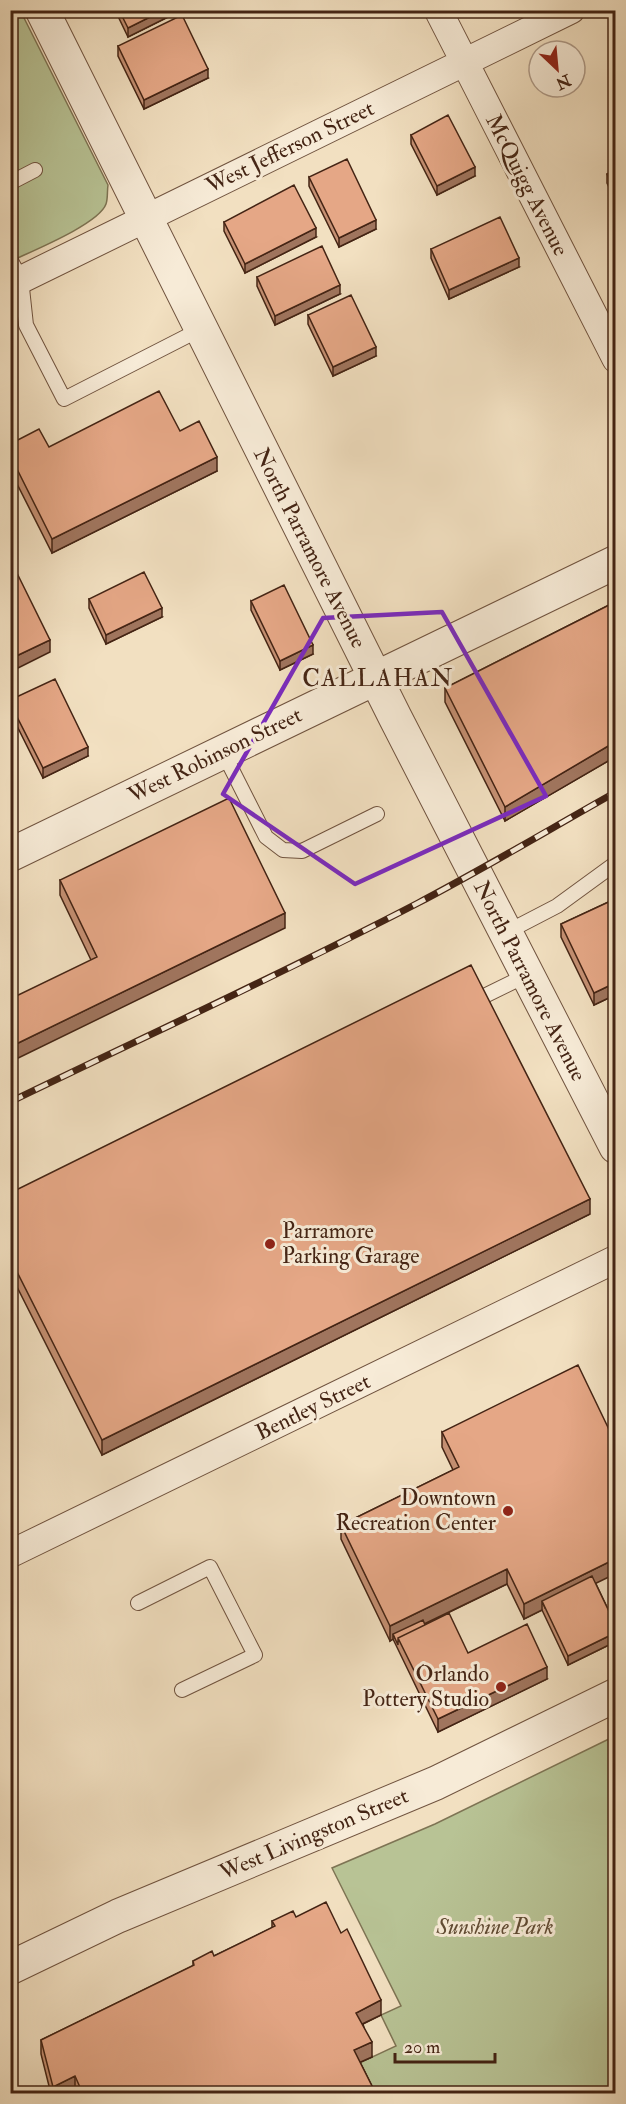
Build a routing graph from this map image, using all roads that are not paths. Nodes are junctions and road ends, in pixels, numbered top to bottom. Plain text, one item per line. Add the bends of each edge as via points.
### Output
1 (42, 10) edge
2 (438, 10) edge
3 (571, 10) edge
4 (464, 62) junction
5 (35, 170) dead end
6 (10, 183) edge
7 (145, 218) junction
8 (14, 274) edge
9 (201, 329) junction
10 (615, 359) edge
11 (615, 562) edge
12 (375, 677) junction
13 (223, 752) junction
14 (377, 814) dead end
15 (10, 855) edge
16 (615, 863) edge
17 (505, 933) junction
18 (527, 975) junction
19 (462, 1007) edge
20 (615, 1147) edge
21 (615, 1259) edge
22 (10, 1554) edge
23 (138, 1604) dead end
24 (182, 1690) dead end
25 (615, 1695) edge
26 (10, 1968) edge

1 - 7 street, North Parramore Avenue
2 - 4 street, McQuigg Avenue
3 - 4 street, West Jefferson Street
4 - 7 street, West Jefferson Street
4 - 10 street, McQuigg Avenue
5 - 6 lane
7 - 8 street, West Jefferson Street
7 - 9 street, North Parramore Avenue
8 - 9 lane via 26,325 64,399
9 - 12 street, North Parramore Avenue
11 - 12 street, West Robinson Street
12 - 13 street, West Robinson Street
12 - 17 street, North Parramore Avenue
13 - 14 lane via 266,837 283,850 302,851
13 - 15 street, West Robinson Street
16 - 17 lane via 557,906
17 - 18 street, North Parramore Avenue
18 - 19 lane
18 - 20 street, North Parramore Avenue
21 - 22 street, Bentley Street
23 - 24 lane via 210,1567 255,1655
25 - 26 street, West Livingston Street via 436,1783 118,1916

